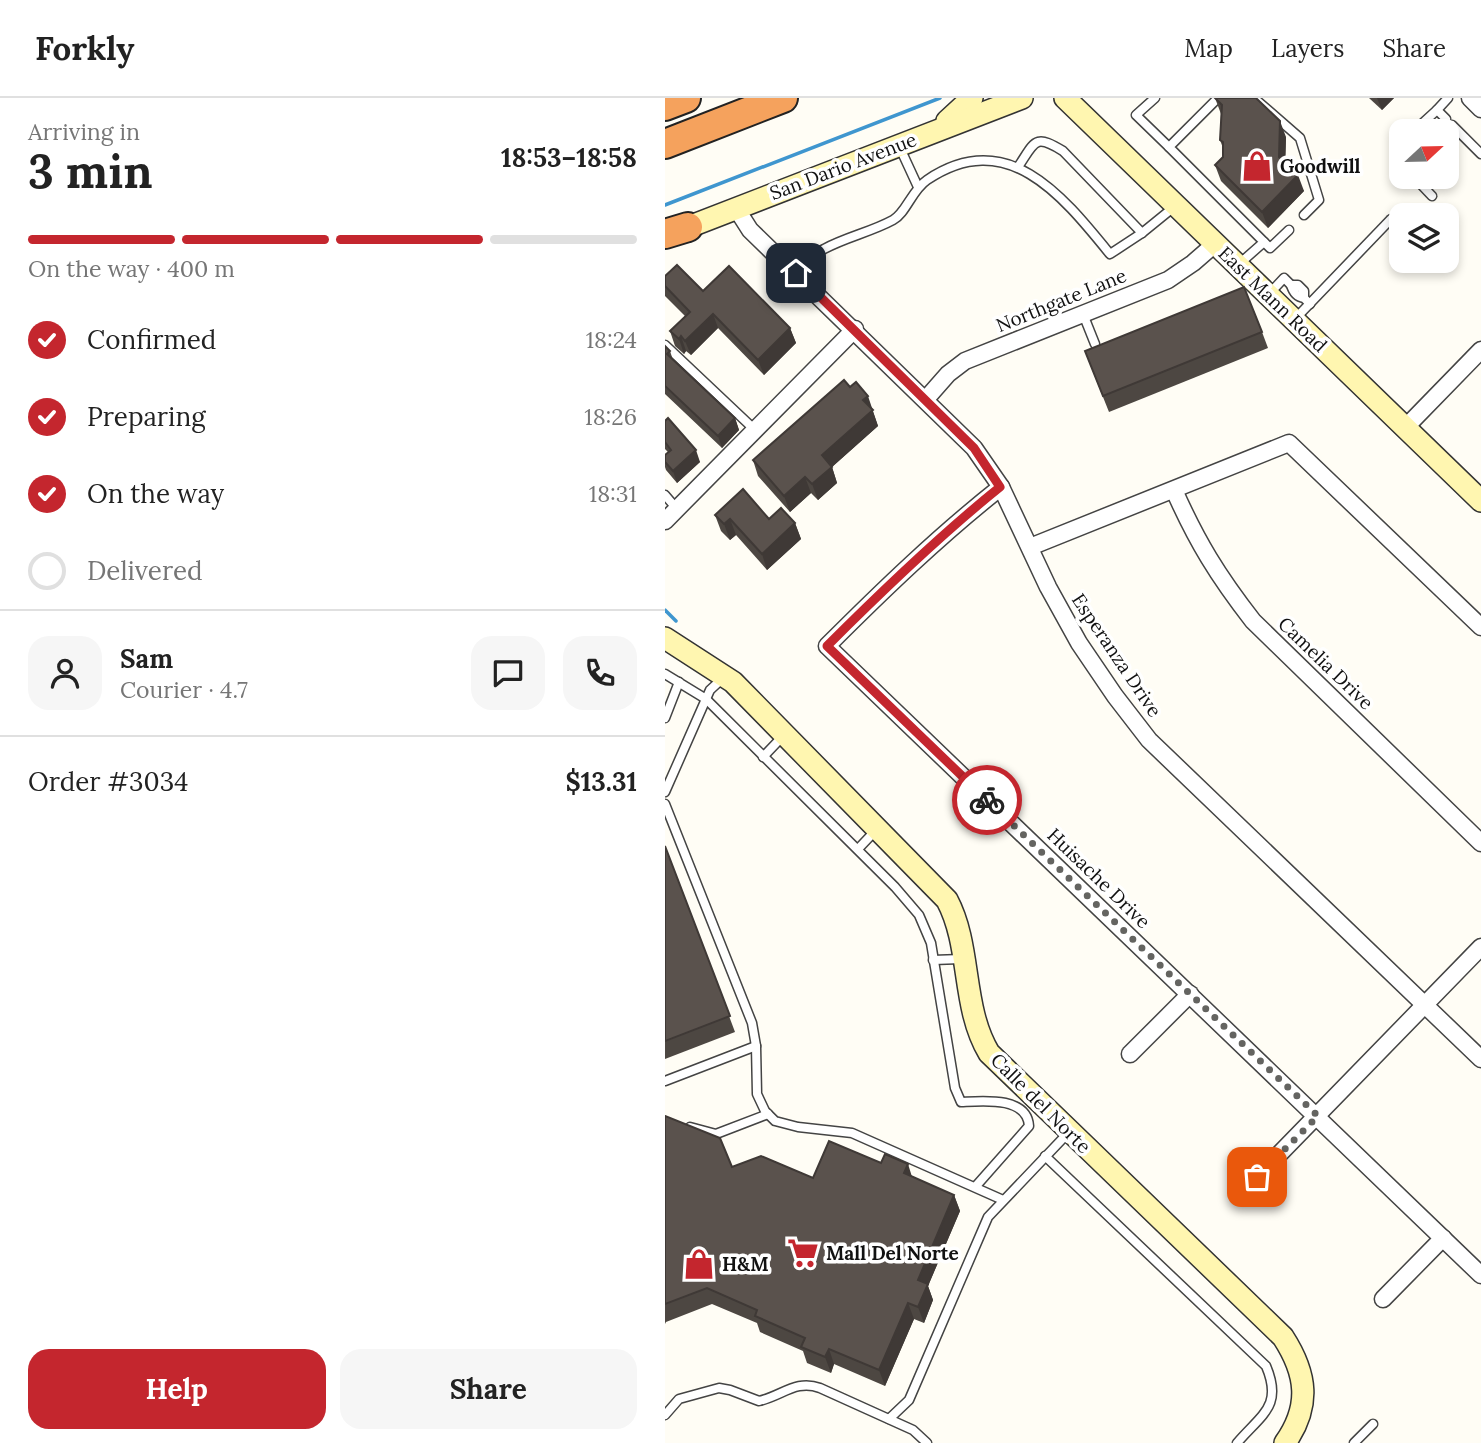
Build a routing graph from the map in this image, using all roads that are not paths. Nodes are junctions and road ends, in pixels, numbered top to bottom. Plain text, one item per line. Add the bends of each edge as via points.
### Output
1 (685, 98) edge
2 (783, 98) edge
3 (972, 98) edge
4 (1022, 98) edge
5 (1065, 98) edge
6 (1155, 98) edge
7 (1218, 98) edge
8 (1254, 98) edge
9 (1448, 98) edge
10 (1470, 98) edge
11 (665, 106) edge
12 (1481, 109) edge
13 (1437, 110) junction
14 (1427, 119) edge
15 (937, 130) junction
16 (665, 145) edge
17 (899, 145) junction
18 (1169, 147) junction
19 (1481, 154) edge
20 (1018, 167) junction
21 (918, 187) junction
22 (1425, 189) edge
23 (1432, 196) dead end
24 (1177, 205) junction
25 (736, 208) junction
26 (1304, 215) dead end
27 (1389, 221) edge
28 (1289, 230) dead end
29 (673, 232) edge
30 (1142, 233) junction
31 (1264, 242) junction
32 (1216, 243) junction
33 (1238, 265) junction
34 (796, 273) junction
35 (1268, 294) junction
36 (1307, 301) junction
37 (1083, 314) junction
38 (1294, 320) junction
39 (855, 329) junction
40 (1095, 344) edge
41 (665, 345) edge
42 (1481, 350) edge
43 (926, 399) junction
44 (1405, 428) junction
45 (755, 430) junction
46 (1000, 487) junction
47 (1174, 490) junction
48 (665, 495) edge
49 (1481, 501) edge
50 (677, 509) junction
51 (665, 521) edge
52 (1030, 547) junction
53 (1481, 627) edge
54 (665, 638) edge
55 (665, 674) edge
56 (725, 676) junction
57 (679, 682) junction
58 (706, 699) junction
59 (665, 718) edge
60 (785, 735) junction
61 (763, 757) junction
62 (665, 792) edge
63 (665, 804) edge
64 (878, 828) junction
65 (1481, 843) edge
66 (857, 849) junction
67 (1481, 947) edge
68 (964, 959) junction
69 (933, 960) junction
70 (1190, 994) junction
71 (1425, 1005) junction
72 (756, 1046) junction
73 (1130, 1054) dead end
74 (1481, 1059) edge
75 (665, 1081) edge
76 (768, 1114) junction
77 (1318, 1116) junction
78 (679, 1122) edge
79 (1069, 1132) junction
80 (1045, 1156) junction
81 (1257, 1177) dead end
82 (976, 1186) junction
83 (1003, 1200) junction
84 (1443, 1238) junction
85 (1481, 1275) edge
86 (1383, 1299) dead end
87 (667, 1416) edge
88 (889, 1419) junction
89 (1373, 1424) dead end
90 (927, 1443) edge
91 (1237, 1443) edge
92 (1285, 1443) edge
93 (1354, 1443) edge

1 - 11 highway
2 - 16 highway
3 - 15 street
4 - 15 street, San Dario Avenue
5 - 24 street, East Mann Road
6 - 18 lane via 1136,115
7 - 18 lane
8 - 26 lane via 1300,138 1319,200
9 - 13 lane
10 - 12 street
13 - 14 lane
13 - 19 lane
15 - 17 street, San Dario Avenue
17 - 21 lane
17 - 25 street, San Dario Avenue
18 - 31 lane
20 - 21 lane via 979,160 957,165
20 - 30 lane via 1060,196 1110,254
20 - 30 lane via 1033,145 1048,141 1063,150
21 - 34 lane via 896,219 821,250
22 - 23 lane
24 - 30 lane
24 - 32 street, East Mann Road
25 - 29 street, San Dario Avenue
25 - 34 street, Esperanza Drive via 750,230
27 - 36 lane
28 - 31 lane via 1270,248
31 - 33 lane
32 - 33 street, East Mann Road
32 - 37 street, Northgate Lane via 1168,280
33 - 35 street, East Mann Road
34 - 39 street, Esperanza Drive
35 - 36 lane via 1284,278 1298,285
35 - 38 street, East Mann Road
36 - 38 lane
37 - 40 lane
37 - 43 street, Northgate Lane via 965,361
38 - 44 street, East Mann Road
39 - 43 street, Esperanza Drive
39 - 45 street
41 - 45 lane
42 - 44 street
43 - 46 street, Esperanza Drive via 974,448
44 - 49 street, East Mann Road
45 - 50 street
46 - 52 street, Esperanza Drive
46 - 70 street, Huisache Drive via 901,572 827,646
47 - 52 street
47 - 53 street via 1289,443
47 - 65 street, Camelia Drive via 1193,534 1253,621
48 - 50 lane
50 - 51 street
52 - 71 street, Esperanza Drive via 1079,643 1149,740
54 - 56 street, Calle del Norte
55 - 57 lane
56 - 58 lane
56 - 60 street, Calle del Norte
57 - 58 lane
57 - 59 lane
58 - 61 lane
58 - 62 lane
60 - 61 lane
60 - 64 street, Calle del Norte
61 - 66 lane
63 - 72 lane via 752,1023
64 - 66 lane
64 - 68 street, Calle del Norte via 947,900
66 - 69 lane via 919,915
67 - 71 street
68 - 69 lane
68 - 79 street, Calle del Norte via 977,1028 989,1053
69 - 82 lane via 961,1102 1003,1102 1019,1108 1028,1119 1029,1126
70 - 73 street
70 - 77 street, Huisache Drive
71 - 74 street, Esperanza Drive
71 - 77 street
72 - 75 lane
72 - 76 lane via 757,1094
76 - 78 lane via 716,1134
76 - 82 lane via 786,1125 852,1133
77 - 81 street
77 - 84 street, Huisache Drive
79 - 80 lane
79 - 92 street, Calle del Norte via 1283,1337 1294,1353 1303,1383 1299,1419
80 - 83 lane
80 - 91 lane via 1266,1366 1274,1384 1272,1403
82 - 83 lane
83 - 88 lane via 988,1217 909,1400
84 - 85 street, Huisache Drive
84 - 86 street
87 - 88 lane via 679,1399 697,1393 719,1388 759,1401 804,1384
88 - 90 lane via 913,1430
89 - 93 lane

